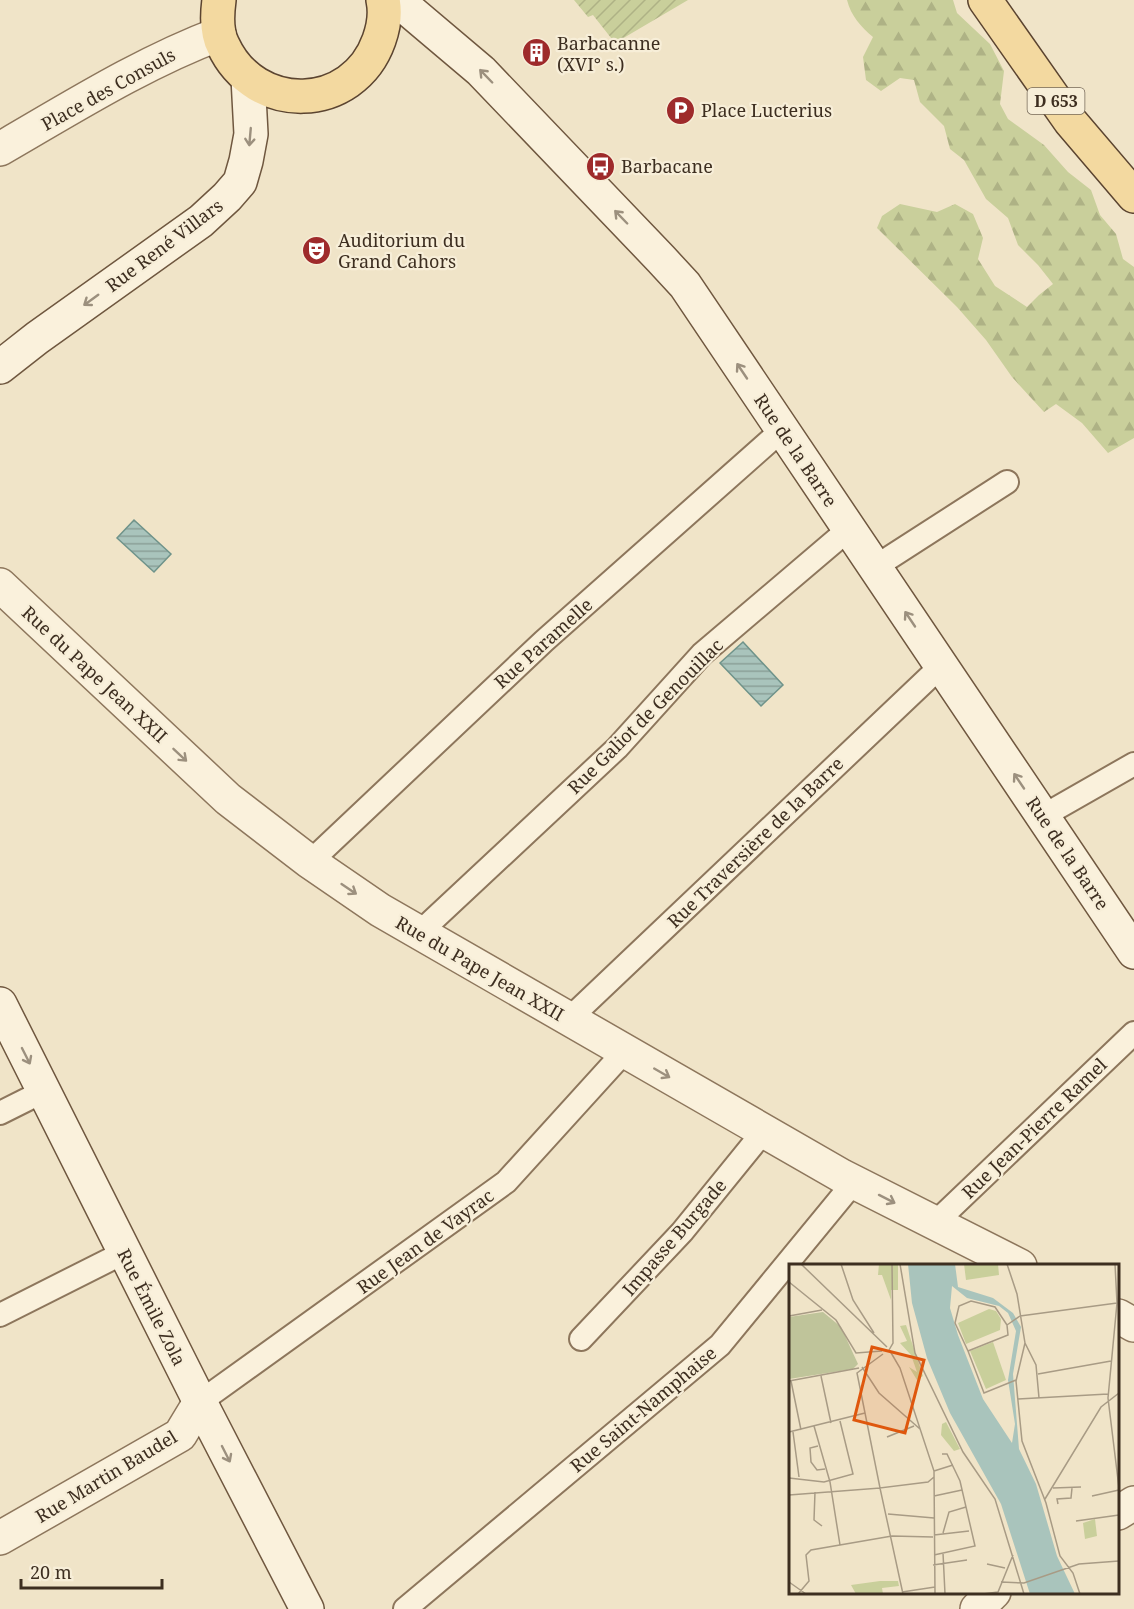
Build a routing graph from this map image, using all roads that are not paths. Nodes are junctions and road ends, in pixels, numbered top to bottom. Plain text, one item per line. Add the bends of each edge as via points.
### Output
1 (219, 0) edge
2 (383, 0) edge
3 (397, 0) edge
4 (985, 0) edge
5 (219, 34) junction
6 (248, 78) junction
7 (0, 149) edge
8 (1134, 196) edge
9 (0, 367) edge
10 (782, 430) junction
11 (1007, 482) dead end
12 (849, 529) junction
13 (875, 567) junction
14 (0, 585) edge
15 (941, 666) junction
16 (1134, 764) edge
17 (1043, 816) junction
18 (310, 862) junction
19 (419, 933) junction
20 (1134, 952) edge
21 (0, 1004) edge
22 (569, 1019) junction
23 (1134, 1033) edge
24 (625, 1052) junction
25 (44, 1091) junction
26 (0, 1113) edge
27 (764, 1131) junction
28 (854, 1182) junction
29 (935, 1223) junction
30 (124, 1252) junction
31 (1016, 1264) edge
32 (0, 1315) edge
33 (1119, 1317) edge
34 (1134, 1325) edge
35 (581, 1339) dead end
36 (200, 1402) junction
37 (1134, 1503) edge
38 (1119, 1512) edge
39 (0, 1538) edge
40 (993, 1594) edge
41 (307, 1609) edge
42 (405, 1609) edge
43 (977, 1609) edge

1 - 5 main road
2 - 6 main road via 386,12 375,53 359,73 339,88 315,96 290,96 267,90
10 -> 3 main road, Rue de la Barre via 685,285 662,259 481,71
4 - 8 main road, D 653 via 1070,121
5 - 6 main road via 232,61
5 - 7 main road, Place des Consuls via 128,76
6 -> 9 main road, Rue René Villars via 251,134 240,182 201,221
10 - 12 main road, Rue de la Barre
10 - 18 lane, Rue Paramelle via 544,641
11 - 13 lane
12 - 13 main road, Rue de la Barre
12 - 19 lane, Rue Galiot de Genouillac via 702,654 617,748
15 -> 13 main road, Rue de la Barre
14 -> 18 main road, Rue du Pape Jean XXII via 228,799
17 -> 15 main road, Rue de la Barre
15 - 22 lane, Rue Traversière de la Barre
16 - 17 lane
17 - 20 main road, Rue de la Barre
18 -> 19 main road, Rue du Pape Jean XXII
19 - 22 main road, Rue du Pape Jean XXII
21 -> 25 main road, Rue Émile Zola
22 - 24 main road, Rue du Pape Jean XXII
23 - 29 lane, Rue Jean-Pierre Ramel
24 -> 27 main road, Rue du Pape Jean XXII
24 - 36 lane, Rue Jean de Vayrac via 506,1182
25 - 26 lane
25 - 30 main road, Rue Émile Zola
27 - 28 main road, Rue du Pape Jean XXII
27 - 35 lane, Impasse Burgade via 682,1232
28 -> 29 main road, Rue du Pape Jean XXII
28 - 42 lane, Rue Saint-Namphaise via 720,1345
29 - 31 main road, Rue du Pape Jean XXII
30 - 32 lane
30 - 36 main road, Rue Émile Zola
33 - 34 main road
36 - 39 main road, Rue Martin Baudel via 180,1435
36 -> 41 main road, Rue Émile Zola
37 - 38 main road
40 - 43 main road

